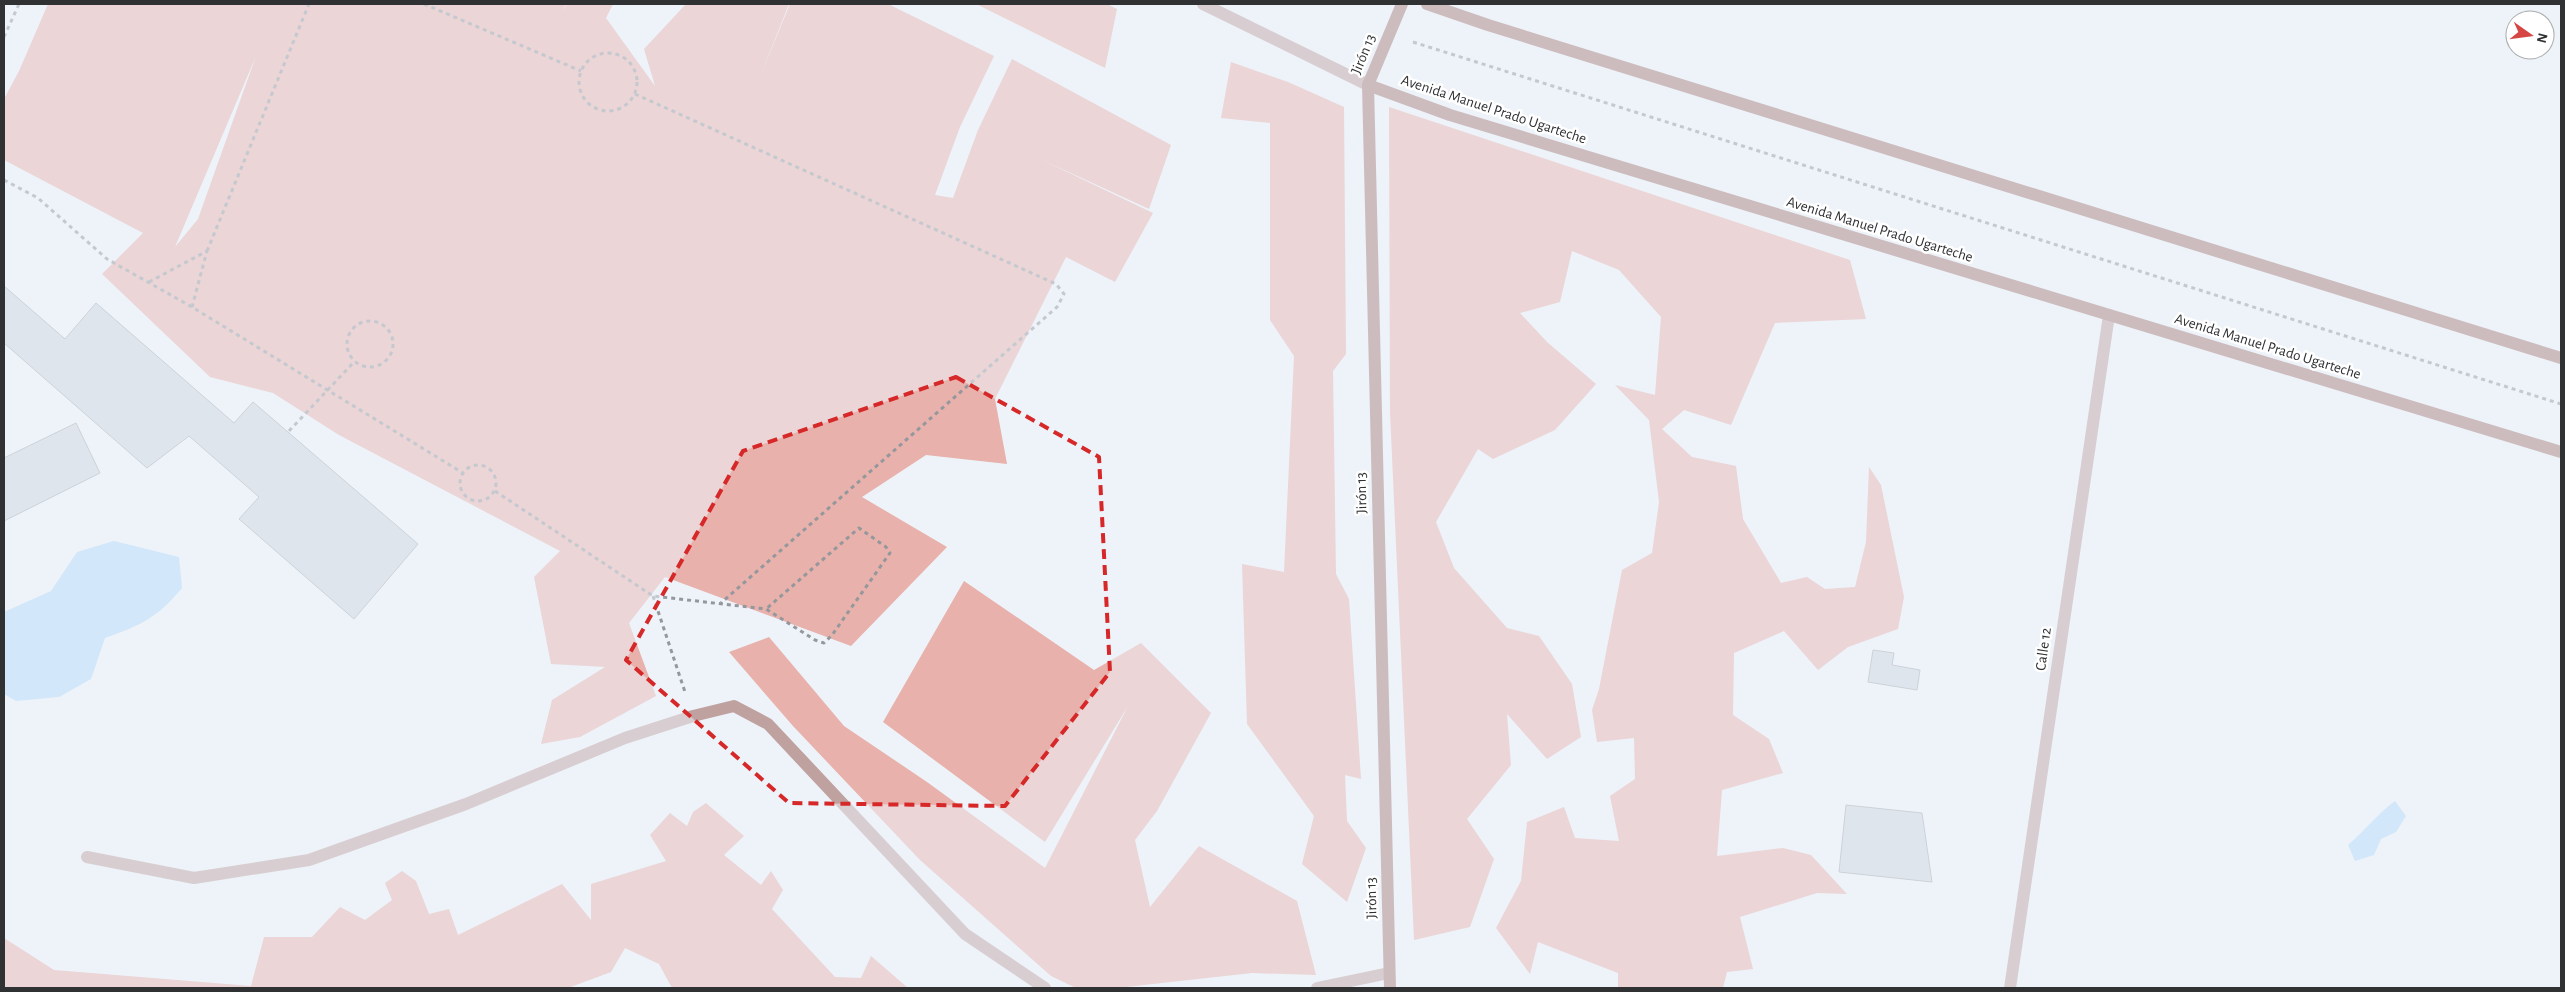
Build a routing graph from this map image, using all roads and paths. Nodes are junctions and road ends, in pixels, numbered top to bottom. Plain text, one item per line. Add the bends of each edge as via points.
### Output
1 (19, 4) edge
2 (309, 4) edge
3 (424, 4) edge
4 (1203, 4) edge
5 (1402, 4) edge
6 (1427, 4) edge
7 (1389, 35) junction
8 (4, 38) edge
9 (581, 71) junction
10 (1368, 85) junction
11 (635, 94) junction
12 (4, 180) edge
13 (207, 251) junction
14 (149, 282) junction
15 (192, 308) junction
16 (2109, 315) junction
17 (2561, 358) edge
18 (354, 362) junction
19 (326, 390) junction
20 (2561, 404) edge
21 (289, 431) dead end
22 (2561, 452) edge
23 (462, 473) junction
24 (494, 491) junction
25 (653, 596) junction
26 (721, 603) junction
27 (766, 609) junction
28 (693, 716) junction
29 (87, 857) dead end
30 (1389, 973) junction
31 (1045, 988) edge
32 (1317, 988) edge
33 (1390, 988) edge
34 (2010, 988) edge

1 - 8 path
2 - 13 path
3 - 9 path
4 - 10 street, Avenida Manuel Prado Ugarteche
5 - 7 street, Jirón 13
6 - 17 street
7 - 10 street, Jirón 13
7 - 20 path
9 - 11 path via 598,55 620,55 636,72
9 - 11 path via 580,93 596,110 618,110
10 - 16 street, Avenida Manuel Prado Ugarteche via 1459,118
10 - 30 street, Jirón 13
11 - 26 path via 1056,284 1064,294 1057,307
12 - 14 path via 38,198 107,259
13 - 14 path
13 - 15 path
14 - 15 path
15 - 19 path
16 - 22 street, Avenida Manuel Prado Ugarteche
16 - 34 street, Calle 12
18 - 18 path via 374,367 384,363 391,354 393,343 390,333 382,325 372,321 360,323 351,330 346,341 347,352
18 - 19 path
19 - 21 path
19 - 23 path
23 - 24 path via 478,464 487,466 496,482
23 - 24 path via 460,484 470,499 479,501
24 - 25 path
25 - 26 path
25 - 28 path
26 - 27 path
27 - 27 path via 824,643 890,553 859,528
28 - 29 street via 625,738 466,804 309,860 194,878
28 - 31 street via 734,706 768,724 965,934
30 - 32 street
30 - 33 street, Jirón 13

